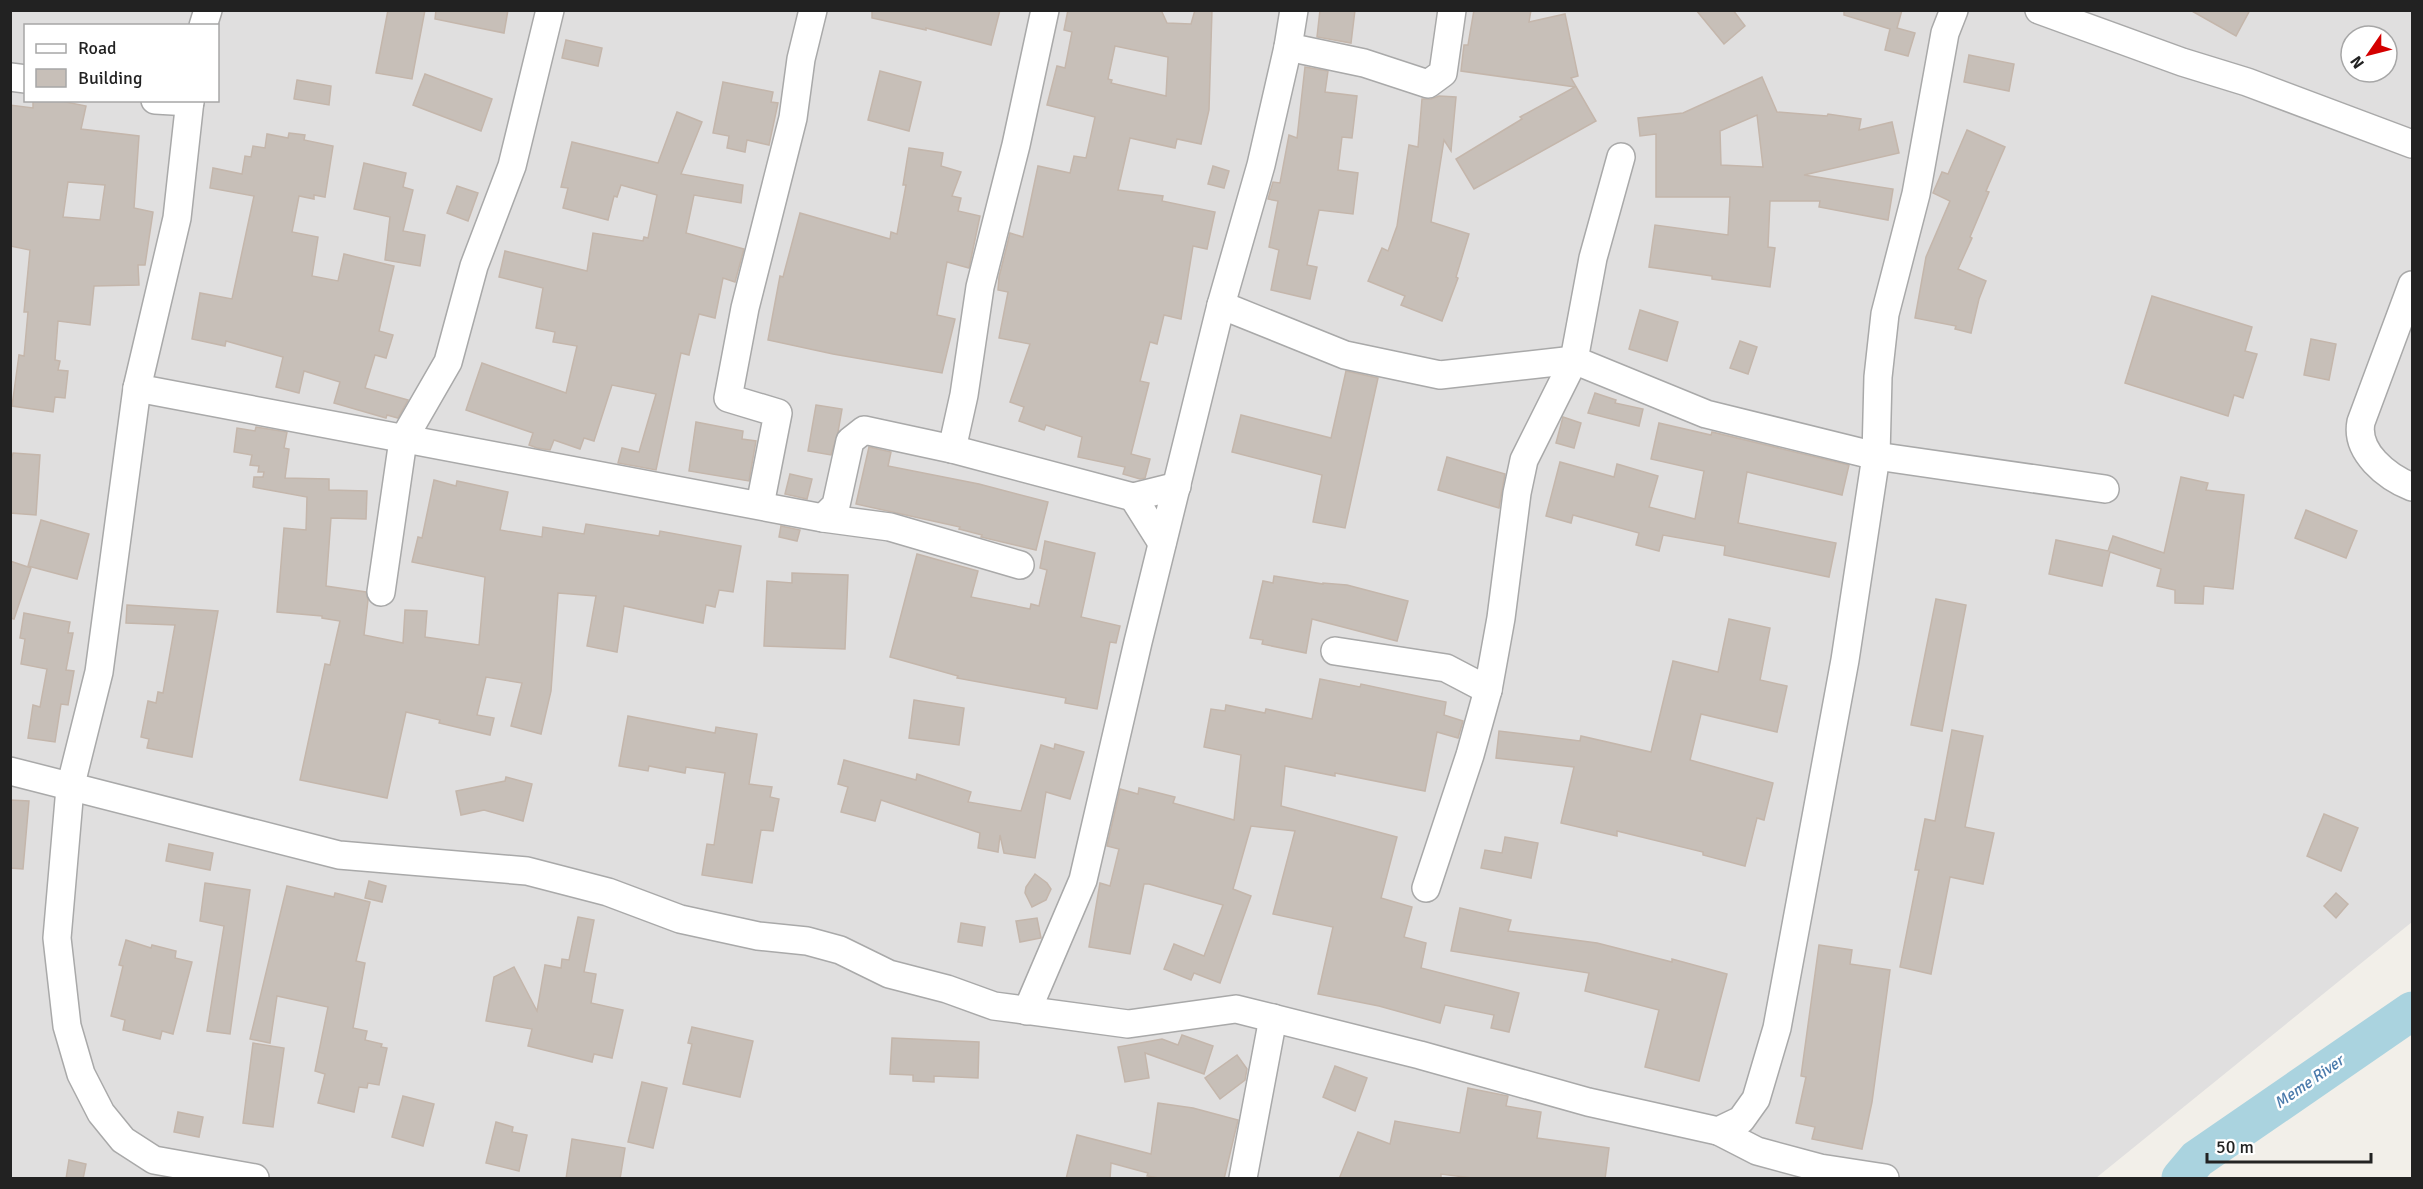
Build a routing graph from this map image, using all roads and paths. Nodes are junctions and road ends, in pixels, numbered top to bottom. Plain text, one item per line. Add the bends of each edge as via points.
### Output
1 (550, 10) edge
2 (813, 10) edge
3 (1046, 10) edge
4 (1294, 10) edge
5 (1452, 10) edge
6 (1954, 10) edge
7 (2039, 10) edge
8 (1288, 47) junction
9 (190, 102) edge
10 (2412, 144) edge
11 (1621, 157) dead end
12 (2412, 285) edge
13 (1221, 306) junction
14 (1574, 360) junction
15 (137, 388) junction
16 (403, 440) junction
17 (952, 449) junction
18 (1876, 456) junction
19 (1177, 486) junction
20 (2412, 487) edge
21 (2105, 489) dead end
22 (1133, 497) junction
23 (760, 506) junction
24 (823, 518) junction
25 (1162, 543) junction
26 (1020, 565) dead end
27 (381, 592) dead end
28 (1335, 651) dead end
29 (1488, 690) junction
30 (10, 771) edge
31 (70, 788) junction
32 (1426, 888) dead end
33 (1027, 1011) junction
34 (1273, 1018) junction
35 (1718, 1131) junction
36 (255, 1179) edge
37 (1243, 1179) edge
38 (1885, 1179) edge

1 - 16 street via 512,166 474,266 448,362
2 - 23 street via 801,58 793,118 728,398 778,413
3 - 17 street via 980,287
4 - 8 street
5 - 8 street via 1443,73 1428,84 1364,63
6 - 18 street via 1945,33 1916,195 1885,314 1878,377
7 - 10 street
8 - 13 street via 1261,165
9 - 15 street via 177,218
11 - 14 street via 1593,258
12 - 20 street via 2358,434 2373,460 2397,481
13 - 14 street via 1345,355 1440,375
13 - 19 street
14 - 18 street via 1706,414
14 - 29 street via 1524,460
15 - 16 street
15 - 31 street via 99,672
16 - 23 street
16 - 27 street
17 - 22 street
17 - 24 street via 864,430 850,441 836,505
18 - 21 street
18 - 35 street via 1845,660 1777,1028 1756,1099 1741,1120
19 - 22 street
19 - 25 street
22 - 25 street
23 - 24 street
24 - 26 street via 890,527
25 - 33 street via 1083,880
28 - 29 street via 1446,668
29 - 32 street
30 - 31 street
31 - 33 street via 339,855 526,871 608,892 680,919 840,950 889,974 994,1006
31 - 36 street via 57,938 67,1026 81,1074 101,1113 123,1140 154,1160
33 - 34 street via 1128,1024 1236,1009
34 - 35 street via 1588,1102
34 - 37 street
35 - 38 street via 1757,1151

